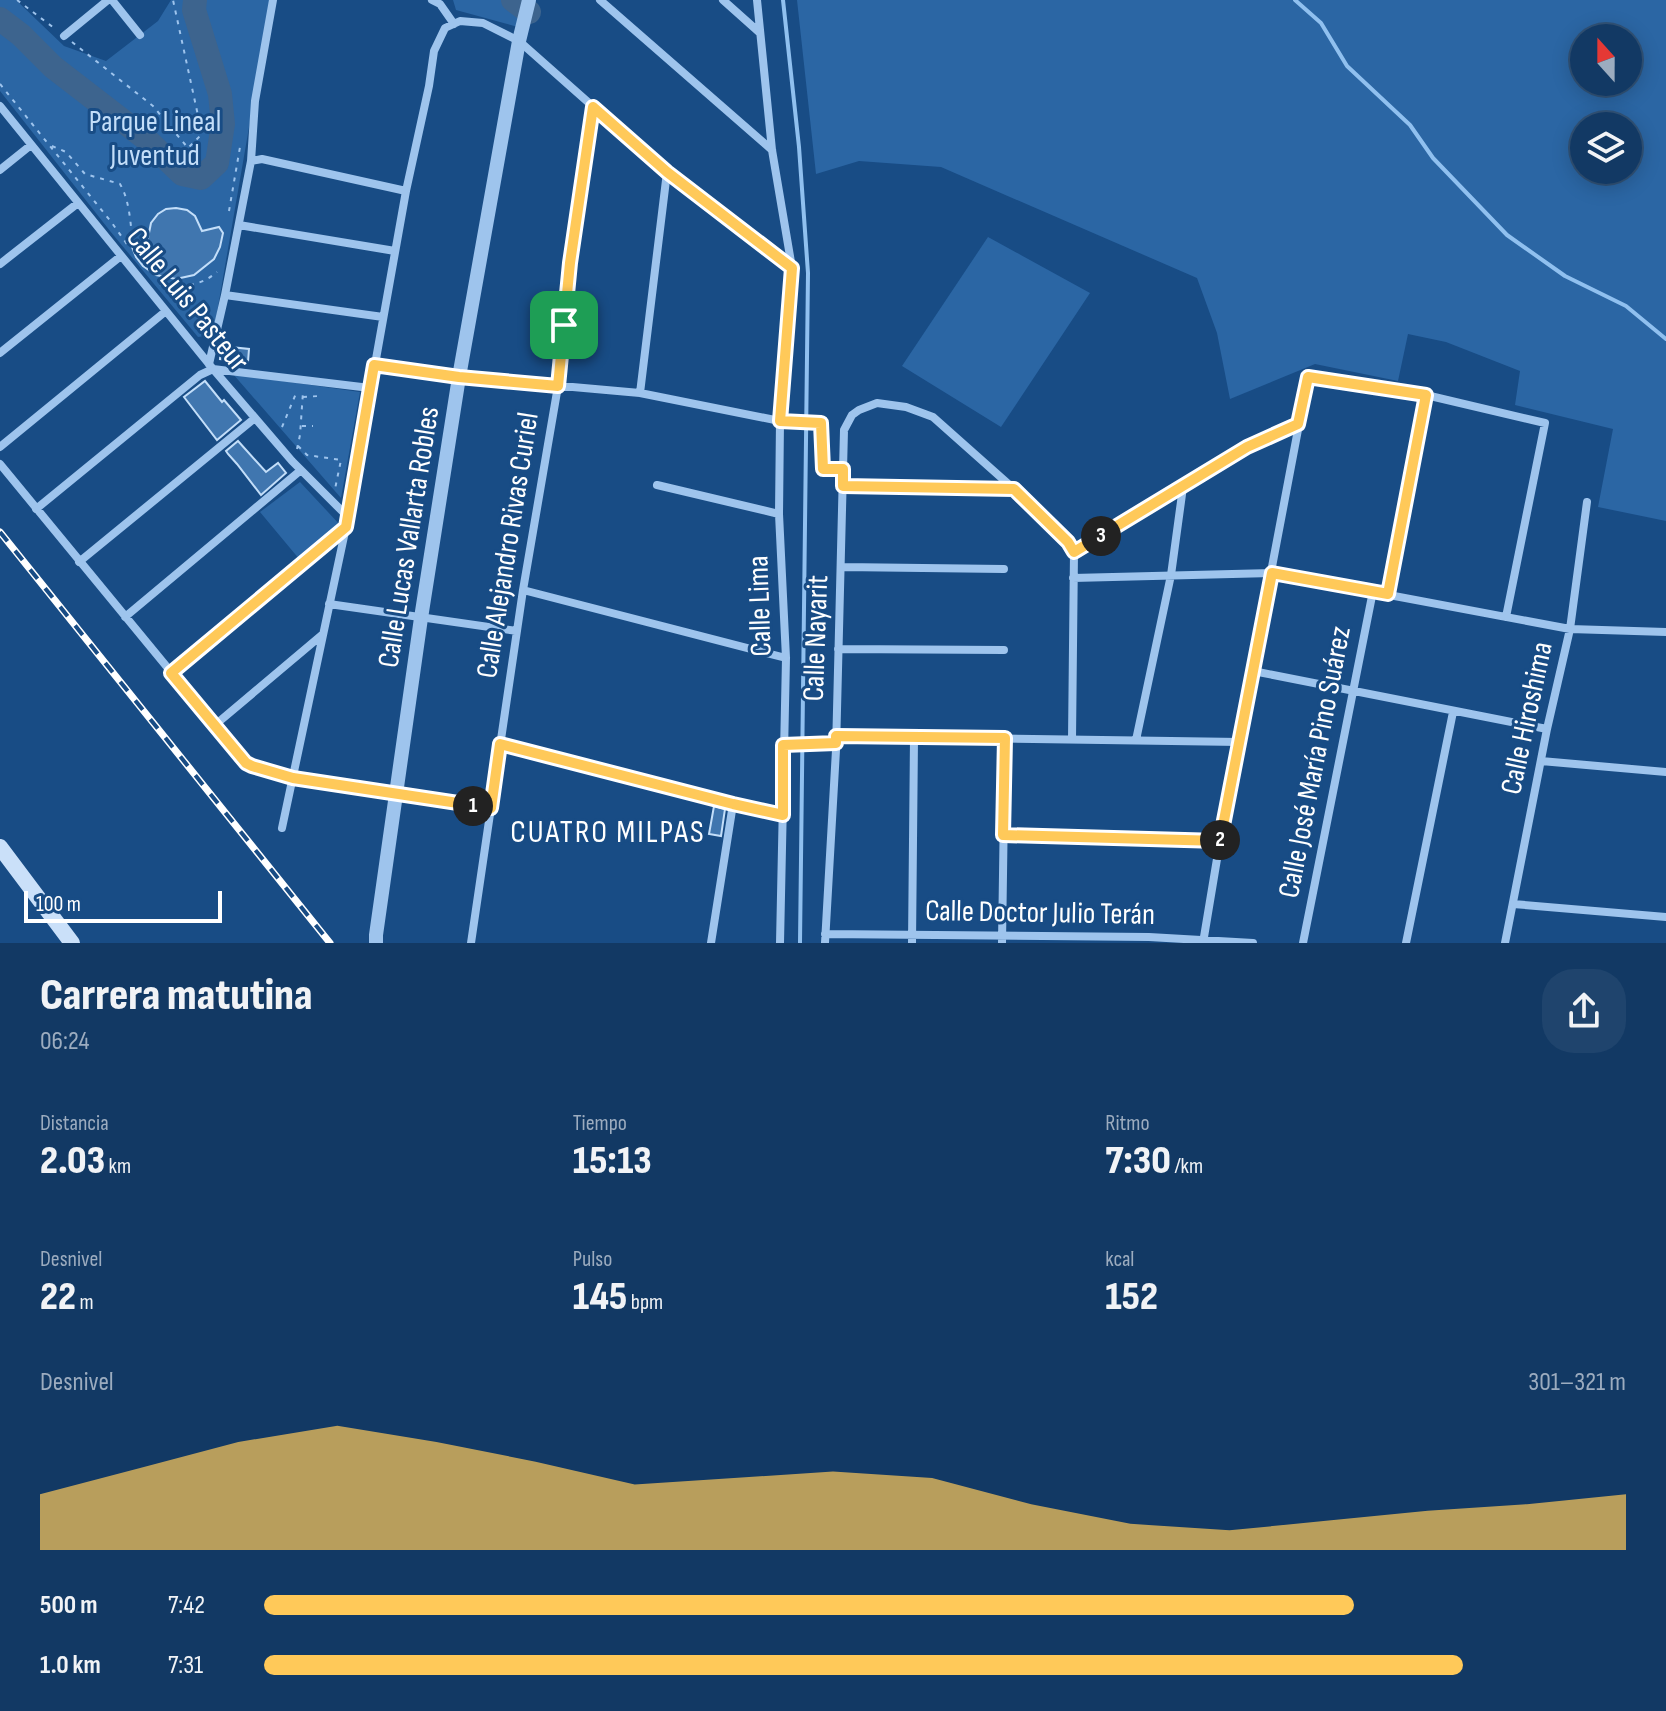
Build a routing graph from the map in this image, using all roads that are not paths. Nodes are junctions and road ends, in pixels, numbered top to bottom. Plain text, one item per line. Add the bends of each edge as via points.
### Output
1 (110, 0) edge
2 (273, 0) edge
3 (432, 0) edge
4 (529, 0) edge
5 (600, 0) edge
6 (723, 0) edge
7 (757, 0) edge
8 (454, 24) junction
9 (760, 33) junction
10 (140, 35) dead end
11 (64, 36) road end
12 (519, 41) junction
13 (0, 106) edge
14 (593, 107) junction
15 (31, 145) junction
16 (772, 150) junction
17 (251, 161) junction
18 (0, 170) edge
19 (667, 172) junction
20 (406, 191) junction
21 (78, 203) junction
22 (239, 225) junction
23 (395, 251) junction
24 (121, 256) junction
25 (0, 264) edge
26 (792, 268) junction
27 (225, 295) junction
28 (166, 311) junction
29 (383, 317) junction
30 (0, 353) edge
31 (374, 365) junction
32 (211, 366) junction
33 (459, 377) junction
34 (558, 386) junction
35 (370, 388) junction
36 (640, 393) junction
37 (1426, 395) junction
38 (255, 418) junction
39 (780, 421) junction
40 (1298, 424) junction
41 (0, 447) edge
42 (0, 464) edge
43 (301, 470) junction
44 (657, 485) dead end
45 (843, 486) junction
46 (1183, 487) junction
47 (1014, 489) junction
48 (1587, 502) dead end
49 (36, 509) junction
50 (779, 514) junction
51 (347, 516) junction
52 (346, 527) junction
53 (1074, 552) junction
54 (79, 562) junction
55 (842, 567) junction
56 (1004, 569) dead end
57 (1272, 573) junction
58 (1171, 575) junction
59 (1073, 578) junction
60 (523, 590) junction
61 (1373, 591) junction
62 (1388, 594) junction
63 (329, 604) junction
64 (125, 617) junction
65 (1506, 617) junction
66 (421, 618) junction
67 (1570, 629) junction
68 (517, 631) junction
69 (1666, 632) edge
70 (323, 634) junction
71 (838, 649) junction
72 (1004, 650) dead end
73 (786, 658) junction
74 (1253, 671) junction
75 (171, 673) junction
76 (1353, 692) junction
77 (1453, 712) junction
78 (215, 725) junction
79 (1547, 729) junction
80 (914, 738) junction
81 (1005, 738) junction
82 (1072, 739) junction
83 (836, 740) junction
84 (1136, 740) junction
85 (1240, 742) junction
86 (500, 744) junction
87 (1541, 761) junction
88 (1666, 772) edge
89 (293, 778) junction
90 (396, 794) junction
91 (733, 804) junction
92 (491, 808) junction
93 (783, 815) junction
94 (282, 828) dead end
95 (1003, 835) junction
96 (1220, 841) junction
97 (0, 847) edge
98 (1513, 904) junction
99 (1666, 917) edge
100 (825, 938) edge
101 (912, 938) edge
102 (1002, 939) edge
103 (1204, 941) edge
104 (72, 943) edge
105 (376, 943) edge
106 (471, 943) edge
107 (711, 943) edge
108 (780, 943) edge
109 (1253, 943) edge
110 (1303, 943) edge
111 (1406, 943) edge
112 (1505, 943) edge

1 - 10 street
1 - 11 street
2 - 17 street via 255,101
3 - 8 street
4 - 12 street, Calle Lucas Vallarta Robles
5 - 16 street
6 - 9 street
7 - 9 street, Calle Lima
8 - 12 street via 483,23
8 - 20 street via 445,28 434,51
9 - 16 street, Calle Lima
12 - 14 street
12 - 33 street, Calle Lucas Vallarta Robles
13 - 15 street, Calle Luis Pasteur
14 - 19 street
14 - 34 street, Calle Alejandro Rivas Curiel
15 - 18 street
15 - 21 street, Calle Luis Pasteur
16 - 26 street, Calle Lima
17 - 20 street via 262,159
17 - 22 street
19 - 26 street
19 - 36 street
20 - 23 street
21 - 24 street, Calle Luis Pasteur
21 - 25 street
22 - 23 street
22 - 27 street
23 - 29 street
24 - 28 street, Calle Luis Pasteur
24 - 30 street
26 - 39 street, Calle Lima
27 - 29 street
27 - 32 street
28 - 32 street, Calle Luis Pasteur
28 - 41 street
29 - 31 street
31 - 33 street
31 - 35 street
32 - 35 street
32 - 38 street, Calle Luis Pasteur
32 - 49 street
33 - 34 street
33 - 66 street, Calle Lucas Vallarta Robles
34 - 36 street
34 - 60 street, Calle Alejandro Rivas Curiel
35 - 51 street
36 - 39 street
37 - 40 street via 1308,377
37 - 62 street
37 - 65 street via 1545,423
38 - 43 street, Calle Luis Pasteur
38 - 54 street
39 - 50 street, Calle Lima
40 - 46 street via 1247,447
40 - 57 street
42 - 49 street
43 - 51 street, Calle Luis Pasteur
43 - 64 street
44 - 50 street
45 - 47 street
45 - 47 street, Calle Nayarit via 844,430 852,415 877,403 933,417
45 - 55 street, Calle Nayarit
46 - 53 street
46 - 58 street
47 - 53 street
48 - 67 street, Calle Hiroshima
49 - 54 street
50 - 73 street, Calle Lima
51 - 52 street
52 - 63 street
52 - 75 street
53 - 59 street
54 - 64 street
55 - 56 street
55 - 71 street, Calle Nayarit
57 - 58 street
57 - 61 street
57 - 74 street
58 - 59 street
58 - 84 street
59 - 82 street
60 - 68 street, Calle Alejandro Rivas Curiel
60 - 73 street
61 - 62 street
61 - 76 street, Calle José María Pino Suárez
62 - 65 street
63 - 66 street
63 - 70 street
64 - 75 street
65 - 67 street
66 - 68 street
66 - 90 street, Calle Lucas Vallarta Robles
67 - 69 street
67 - 79 street, Calle Hiroshima
68 - 86 street, Calle Alejandro Rivas Curiel
70 - 78 street
70 - 89 street
71 - 72 street
71 - 83 street, Calle Nayarit
73 - 93 street, Calle Lima
74 - 76 street
74 - 85 street
75 - 78 street
76 - 77 street
76 - 110 street, Calle José María Pino Suárez
77 - 79 street
77 - 111 street
78 - 89 street via 246,763
79 - 87 street, Calle Hiroshima
80 - 81 street
80 - 83 street
80 - 101 street
81 - 82 street
81 - 95 street
82 - 84 street
83 - 100 street, Calle Nayarit
84 - 85 street
85 - 96 street
86 - 91 street
86 - 92 street, Calle Alejandro Rivas Curiel
87 - 88 street
87 - 98 street, Calle Hiroshima
89 - 90 street
89 - 94 street
90 - 92 street
90 - 105 street, Calle Lucas Vallarta Robles
91 - 93 street
91 - 107 street
92 - 106 street, Calle Alejandro Rivas Curiel
93 - 108 street, Calle Lima
95 - 96 street
95 - 102 street
96 - 103 street
97 - 104 main road
98 - 99 street
98 - 112 street, Calle Hiroshima
100 - 101 street, Calle Doctor Julio Terán
101 - 102 street, Calle Doctor Julio Terán
102 - 103 street, Calle Doctor Julio Terán
103 - 109 street, Calle Doctor Julio Terán

